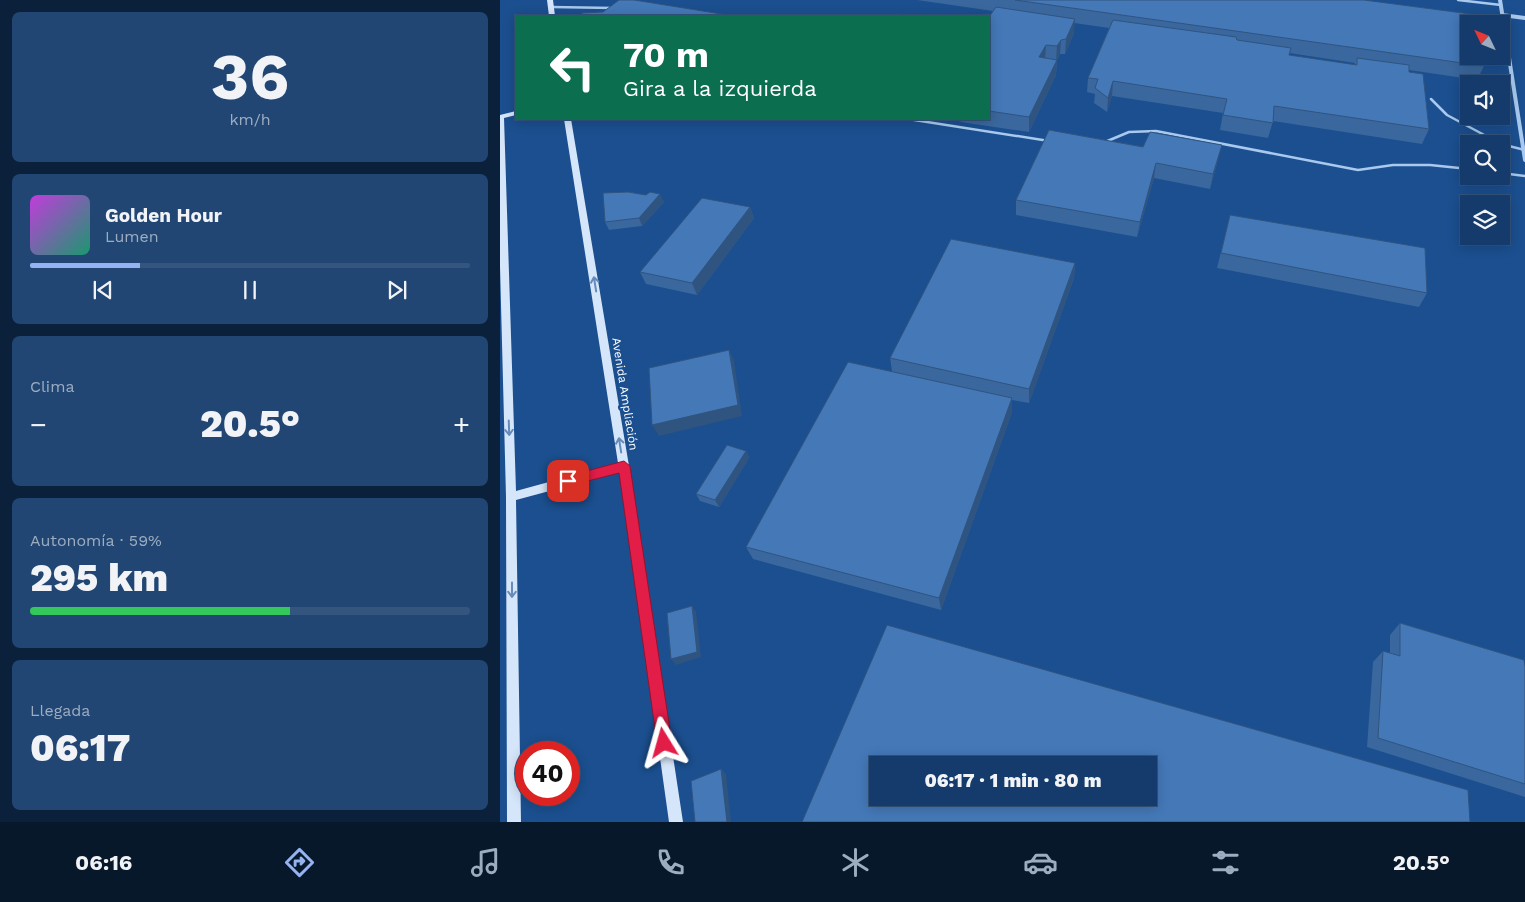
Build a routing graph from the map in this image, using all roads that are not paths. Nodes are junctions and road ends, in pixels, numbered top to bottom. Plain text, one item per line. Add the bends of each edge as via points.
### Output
1 (1458, 0) edge
2 (1500, 0) edge
3 (550, 3) edge
4 (1501, 5) junction
5 (618, 8) edge
6 (1502, 15) edge
7 (1510, 16) edge
8 (1525, 18) edge
9 (1510, 62) edge
10 (1431, 100) dead end
11 (515, 113) edge
12 (500, 117) edge
13 (568, 120) edge
14 (915, 120) edge
15 (1484, 135) edge
16 (1058, 142) edge
17 (1100, 145) edge
18 (1510, 146) edge
19 (1525, 150) edge
20 (1525, 160) edge
21 (1460, 168) edge
22 (1510, 174) edge
23 (1525, 176) edge
24 (624, 466) junction
25 (511, 496) junction
26 (514, 822) edge
27 (676, 822) edge

1 - 4 lane
2 - 4 street
3 - 5 lane
4 - 6 street
7 - 8 street
9 - 19 street
10 - 15 lane via 1447,115
11 - 12 street
12 -> 25 street
24 -> 13 street, Avenida Ampliación
14 - 16 lane
17 - 21 lane via 1132,130 1156,131 1358,170 1430,164
18 - 19 lane
19 - 20 street
22 - 23 lane
24 - 25 street
24 - 27 street, Avenida Ampliación
25 -> 26 street

